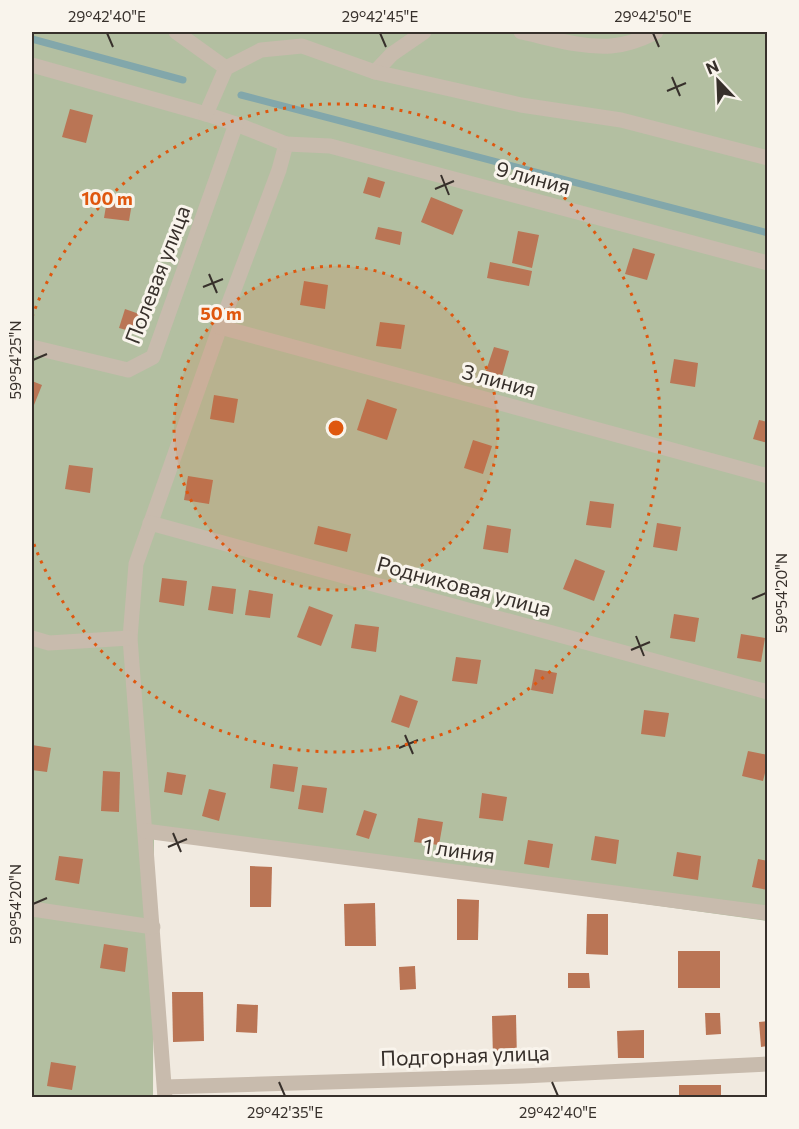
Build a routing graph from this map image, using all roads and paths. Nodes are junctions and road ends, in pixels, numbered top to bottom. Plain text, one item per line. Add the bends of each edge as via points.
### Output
1 (177, 32) edge
2 (424, 32) edge
3 (521, 32) edge
4 (656, 32) edge
5 (32, 65) edge
6 (226, 68) junction
7 (375, 72) junction
8 (206, 114) junction
9 (236, 124) junction
10 (286, 144) junction
11 (768, 158) edge
12 (768, 263) edge
13 (220, 327) junction
14 (32, 347) edge
15 (768, 476) edge
16 (150, 523) junction
17 (32, 638) edge
18 (130, 638) junction
19 (768, 692) edge
20 (145, 831) junction
21 (32, 909) edge
22 (768, 913) edge
23 (153, 927) junction
24 (768, 1064) edge
25 (165, 1092) edge

1 - 6 street
2 - 7 street
3 - 4 street via 584,45 612,46
5 - 8 street, 9 линия
6 - 7 street via 261,50 302,46
6 - 8 street
7 - 11 street via 521,105 621,120
8 - 9 street, 9 линия
9 - 10 street, 9 линия
9 - 14 street, Полевая улица via 153,357 128,370
10 - 12 street, 9 линия via 330,146
10 - 13 street
13 - 15 street, 3 линия
13 - 16 street
16 - 18 street via 136,564
16 - 19 street, Родниковая улица
17 - 18 street via 49,643
18 - 20 street
20 - 22 street, 1 линия
20 - 23 street
21 - 23 street
23 - 25 street
24 - 25 street, Подгорная улица

